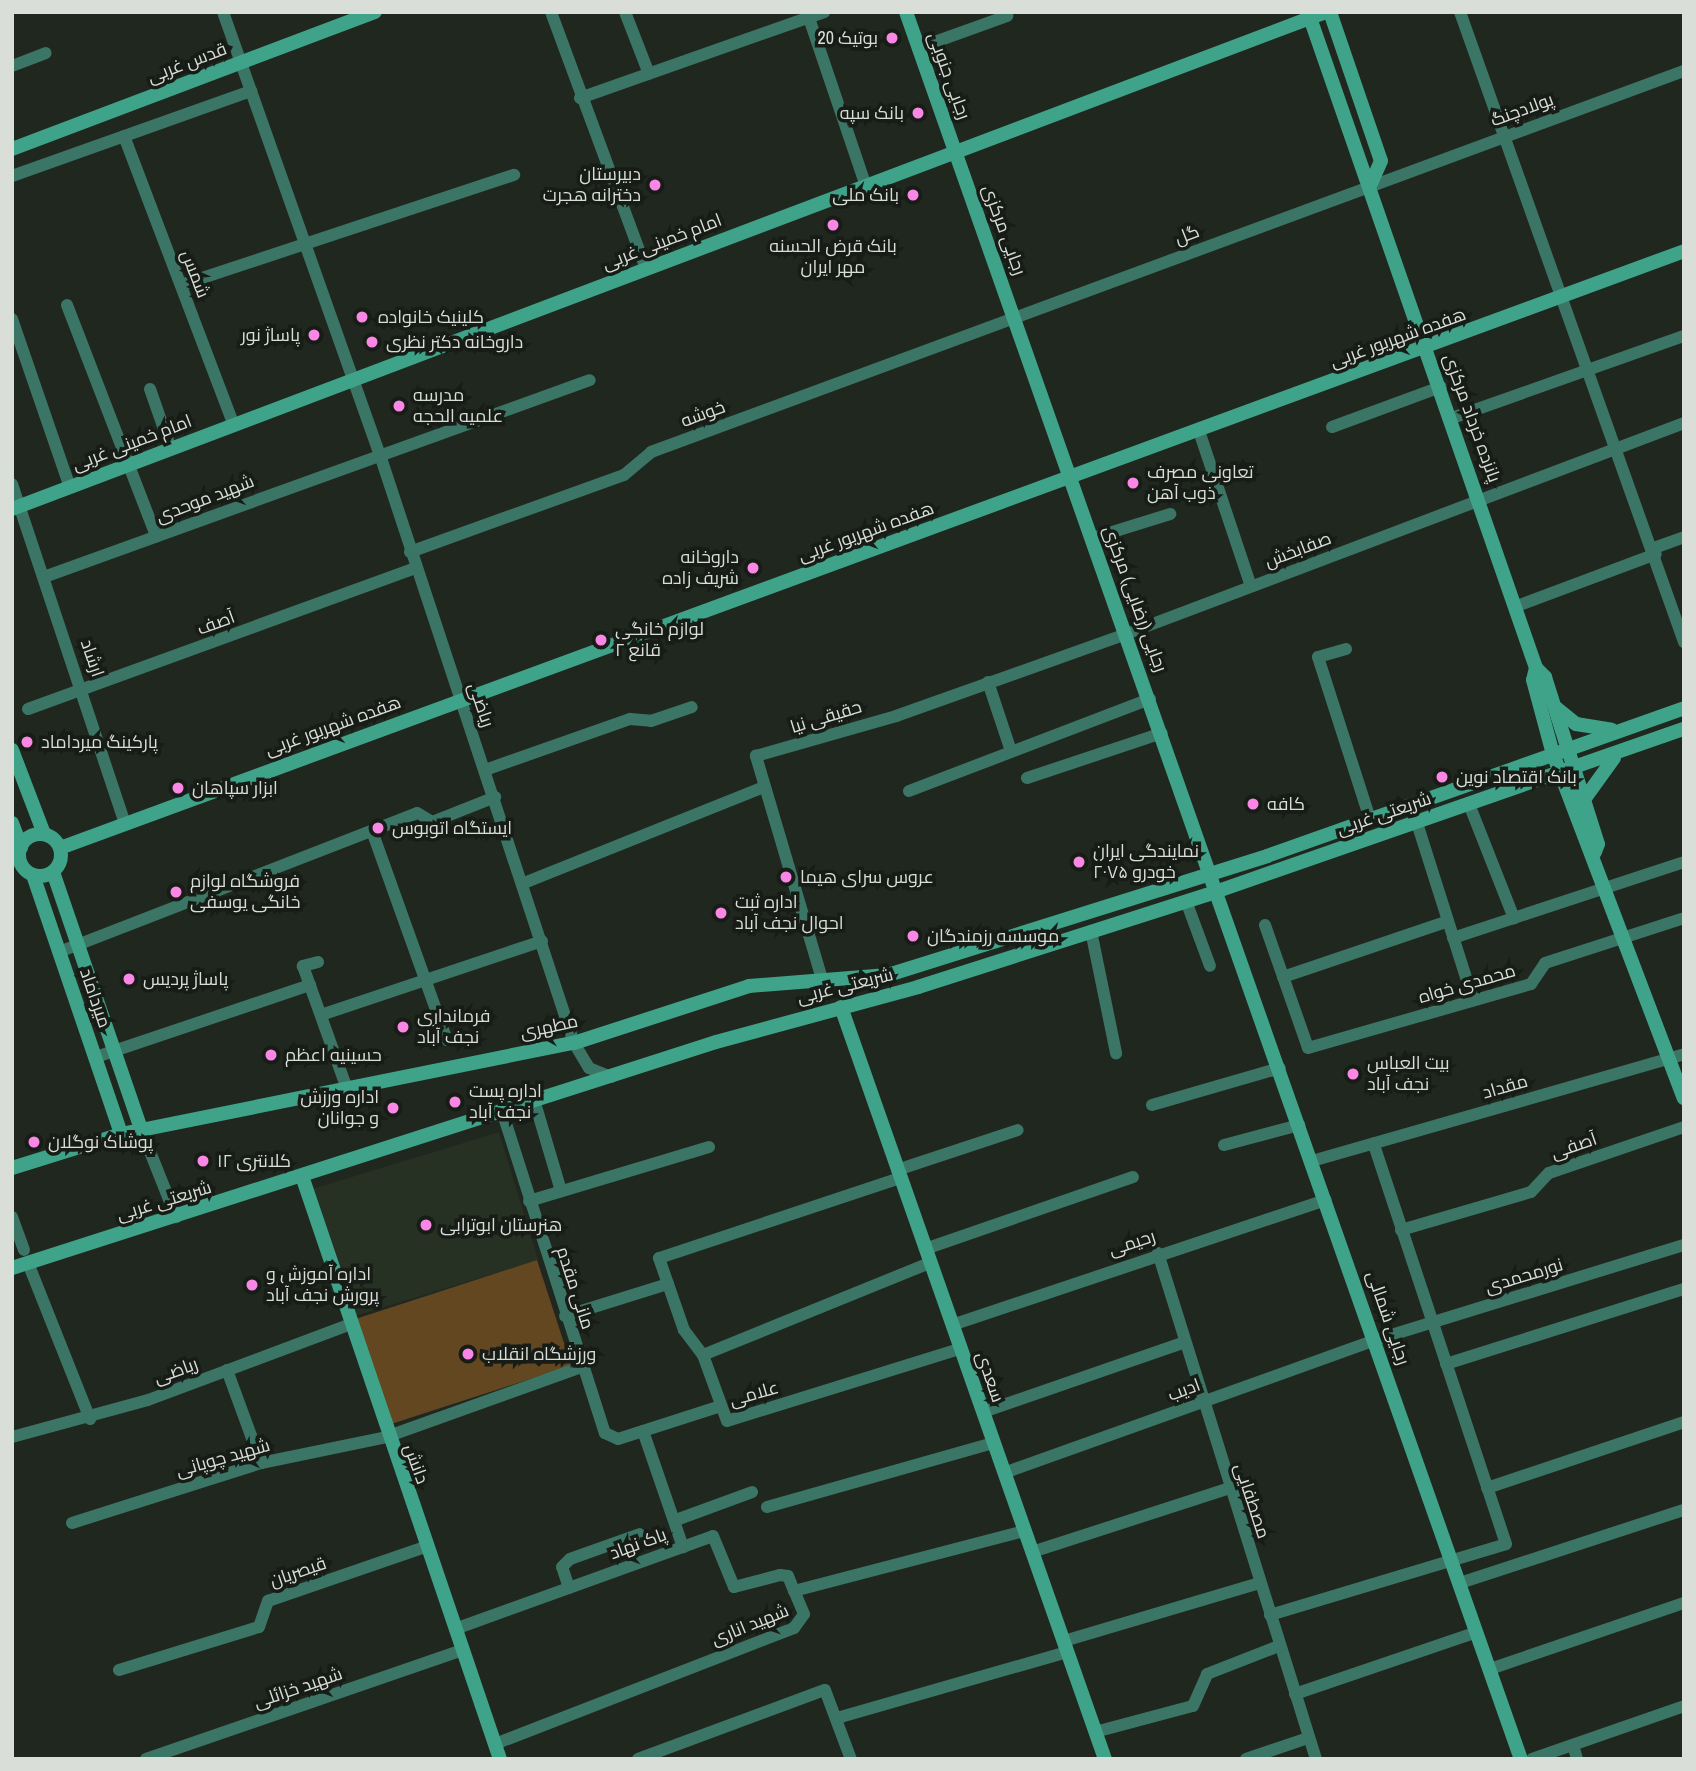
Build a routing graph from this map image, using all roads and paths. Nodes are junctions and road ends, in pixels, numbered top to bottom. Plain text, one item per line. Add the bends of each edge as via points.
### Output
1 (223, 12) edge
2 (376, 12) edge
3 (551, 12) edge
4 (625, 12) edge
5 (824, 12) edge
6 (906, 12) edge
7 (1328, 12) edge
8 (1460, 12) edge
9 (1309, 15) edge
10 (1007, 16) dead end
11 (809, 18) junction
12 (918, 48) junction
13 (46, 53) dead end
14 (241, 63) junction
15 (12, 65) edge
16 (1684, 71) edge
17 (649, 74) junction
18 (251, 91) junction
19 (580, 98) junction
20 (1505, 135) junction
21 (124, 136) junction
22 (12, 149) edge
23 (956, 152) junction
24 (514, 175) dead end
25 (12, 176) edge
26 (1371, 183) junction
27 (866, 186) junction
28 (304, 246) junction
29 (1684, 251) edge
30 (646, 269) junction
31 (181, 285) junction
32 (1563, 297) junction
33 (67, 305) dead end
34 (12, 318) edge
35 (1015, 321) junction
36 (1684, 336) edge
37 (1426, 348) junction
38 (1589, 369) junction
39 (590, 380) dead end
40 (351, 381) junction
41 (1441, 387) junction
42 (150, 389) dead end
43 (1452, 418) junction
44 (1684, 423) edge
45 (234, 425) junction
46 (1332, 427) dead end
47 (1199, 431) junction
48 (1619, 447) junction
49 (171, 449) junction
50 (379, 452) junction
51 (129, 464) junction
52 (1071, 478) junction
53 (12, 484) edge
54 (70, 487) junction
55 (1481, 499) junction
56 (16, 508) edge
57 (1170, 514) dead end
58 (156, 536) junction
59 (1684, 537) edge
60 (1093, 538) junction
61 (1655, 551) junction
62 (410, 552) junction
63 (415, 568) junction
64 (44, 577) junction
65 (1251, 586) junction
66 (1517, 606) junction
67 (1126, 634) junction
68 (1684, 642) edge
69 (1346, 649) dead end
70 (1536, 668) junction
71 (988, 682) junction
72 (84, 690) junction
73 (461, 699) junction
74 (1150, 699) junction
75 (692, 707) dead end
76 (1555, 707) junction
77 (1684, 708) edge
78 (28, 709) dead end
79 (1684, 729) edge
80 (1621, 730) junction
81 (1162, 733) junction
82 (1010, 748) junction
83 (12, 750) edge
84 (1625, 750) junction
85 (1560, 751) junction
86 (485, 770) junction
87 (1567, 771) junction
88 (1027, 778) dead end
89 (761, 789) junction
90 (909, 791) dead end
91 (495, 797) junction
92 (1583, 801) junction
93 (1469, 804) junction
94 (1370, 819) junction
95 (12, 823) edge
96 (1417, 823) junction
97 (125, 824) junction
98 (372, 831) junction
99 (44, 835) junction
100 (21, 847) junction
101 (60, 848) junction
102 (1595, 852) junction
103 (1684, 862) edge
104 (23, 871) edge
105 (53, 872) junction
106 (1213, 873) junction
107 (524, 883) junction
108 (1608, 888) junction
109 (1219, 891) junction
110 (1186, 901) junction
111 (1514, 918) junction
112 (1684, 918) edge
113 (1448, 920) junction
114 (1265, 925) dead end
115 (1091, 931) junction
116 (1625, 936) junction
117 (1453, 939) junction
118 (542, 941) junction
119 (77, 945) junction
120 (59, 952) junction
121 (318, 962) dead end
122 (1210, 966) dead end
123 (888, 975) joint
124 (1283, 977) junction
125 (426, 979) junction
126 (822, 979) junction
127 (310, 985) junction
128 (1473, 1000) junction
129 (841, 1007) junction
130 (321, 1015) junction
131 (447, 1040) dead end
132 (558, 1046) junction
133 (577, 1048) junction
134 (115, 1051) junction
135 (1116, 1053) dead end
136 (1684, 1054) edge
137 (96, 1057) junction
138 (1667, 1059) junction
139 (1280, 1068) junction
140 (611, 1077) junction
141 (346, 1086) junction
142 (576, 1090) junction
143 (1684, 1098) edge
144 (535, 1103) junction
145 (1152, 1105) dead end
146 (503, 1114) junction
147 (1299, 1125) junction
148 (1684, 1127) edge
149 (141, 1129) junction
150 (1018, 1130) dead end
151 (121, 1133) junction
152 (1373, 1143) junction
153 (1224, 1145) dead end
154 (709, 1147) dead end
155 (149, 1151) junction
156 (1312, 1161) junction
157 (12, 1168) edge
158 (899, 1174) junction
159 (1133, 1177) dead end
160 (303, 1179) junction
161 (561, 1191) junction
162 (1326, 1200) junction
163 (529, 1201) junction
164 (12, 1217) edge
165 (176, 1217) junction
166 (1401, 1230) junction
167 (1684, 1245) edge
168 (1158, 1253) junction
169 (927, 1256) junction
170 (26, 1257) junction
171 (12, 1268) edge
172 (668, 1284) junction
173 (1684, 1289) edge
174 (565, 1316) junction
175 (1432, 1322) junction
176 (349, 1325) junction
177 (951, 1325) junction
178 (1375, 1340) junction
179 (1182, 1343) junction
180 (960, 1349) junction
181 (703, 1355) junction
182 (1446, 1364) junction
183 (582, 1367) junction
184 (227, 1370) junction
185 (1202, 1402) junction
186 (721, 1406) junction
187 (983, 1412) junction
188 (90, 1419) junction
189 (1684, 1422) edge
190 (643, 1432) junction
191 (12, 1437) edge
192 (386, 1437) junction
193 (993, 1443) junction
194 (261, 1463) junction
195 (1004, 1474) junction
196 (1230, 1488) junction
197 (1487, 1488) junction
198 (752, 1492) dead end
199 (767, 1507) dead end
200 (1684, 1510) edge
201 (676, 1520) junction
202 (72, 1523) dead end
203 (1024, 1531) junction
204 (640, 1534) dead end
205 (425, 1547) junction
206 (683, 1547) junction
207 (1032, 1552) junction
208 (1452, 1561) junction
209 (1260, 1583) junction
210 (1460, 1583) junction
211 (569, 1588) junction
212 (794, 1591) junction
213 (1684, 1603) edge
214 (1270, 1615) junction
215 (455, 1629) junction
216 (1477, 1632) junction
217 (1065, 1646) junction
218 (1279, 1646) junction
219 (462, 1650) junction
220 (1490, 1669) junction
221 (119, 1670) dead end
222 (1295, 1694) junction
223 (1684, 1706) edge
224 (837, 1718) junction
225 (1096, 1732) junction
226 (1308, 1738) junction
227 (495, 1744) junction
228 (1573, 1745) junction
229 (146, 1759) edge
230 (500, 1759) edge
231 (638, 1759) edge
232 (851, 1759) edge
233 (1105, 1759) edge
234 (1245, 1759) edge
235 (1316, 1759) edge
236 (1521, 1759) edge
237 (1532, 1759) edge
238 (1577, 1759) edge

1 - 14 street, ریاضی
2 - 14 street, قدس غربی
3 - 19 street
4 - 17 street
5 - 11 street
6 - 12 street, رجایی جنوبی
7 - 9 street, امام خمینی غربی
7 - 26 street, پانزده خرداد مرکزی via 1381,161
8 - 20 street
9 - 23 street, امام خمینی غربی
9 - 26 street, پانزده خرداد مرکزی
10 - 12 street
11 - 17 street
11 - 27 street
12 - 23 street, رجایی جنوبی
13 - 15 street
14 - 18 street, ریاضی
14 - 22 street, قدس غربی
16 - 20 street, پولادچنگ
17 - 19 street
18 - 21 street
18 - 28 street, ریاضی
19 - 30 street
20 - 26 street, پولادچنگ
20 - 32 street
21 - 25 street
21 - 31 street, شمس
23 - 27 street, امام خمینی غربی
23 - 35 street, رجایی مرکزی
24 - 28 street
26 - 35 street, گل
26 - 37 street, پانزده خرداد مرکزی
27 - 30 street, امام خمینی غربی
28 - 31 street
28 - 40 street, ریاضی
29 - 32 street, هفده شهریور غربی
30 - 40 street, امام خمینی غربی
31 - 45 street, شمس
32 - 37 street, هفده شهریور غربی
32 - 38 street
33 - 51 street
34 - 54 street
35 - 52 street, رجایی (رضایی) مرکزی
35 - 62 street, خوشه via 651,452 624,475
36 - 38 street
37 - 41 street, پانزده خرداد مرکزی
37 - 47 street, هفده شهریور غربی
38 - 43 street
38 - 48 street
39 - 50 street, شهید موحدی
40 - 45 street, امام خمینی غربی
40 - 50 street, ریاضی
41 - 43 street, پانزده خرداد مرکزی
41 - 46 street
42 - 49 street
43 - 55 street, پانزده خرداد مرکزی
44 - 48 street, صفابخش
45 - 49 street, امام خمینی غربی
47 - 52 street, هفده شهریور غربی
47 - 65 street
48 - 55 street, صفابخش
48 - 61 street
49 - 51 street, امام خمینی غربی
50 - 58 street, شهید موحدی
50 - 62 street, ریاضی
51 - 54 street, امام خمینی غربی
51 - 58 street
52 - 60 street, رجایی (رضایی) مرکزی
52 - 73 street, هفده شهریور غربی
53 - 56 street, ارشاد
54 - 56 street, امام خمینی غربی
55 - 65 street, صفابخش
55 - 66 street, پانزده خرداد مرکزی
56 - 64 street, ارشاد
57 - 60 street
58 - 64 street, شهید موحدی
59 - 61 street
60 - 67 street, رجایی (رضایی) مرکزی
61 - 66 street
61 - 68 street
62 - 63 street, ریاضی
63 - 72 street, آصف
63 - 73 street, ریاضی
64 - 72 street, ارشاد
65 - 67 street, صفابخش
66 - 70 street, پانزده خرداد مرکزی
67 - 71 street, حقیقی نیا
67 - 74 street, رجایی (رضایی) مرکزی
69 - 94 street via 1318,657
70 - 76 street, پانزده خرداد مرکزی
70 - 85 street, پانزده خرداد مرکزی via 1533,680
71 - 82 street
71 - 89 street, حقیقی نیا via 756,756
72 - 78 street, آصف
72 - 97 street, ارشاد
73 - 86 street, ریاضی
73 - 97 street, هفده شهریور غربی
74 - 81 street, رجایی (رضایی) مرکزی
74 - 82 street
75 - 86 street via 651,721 630,719
76 - 80 street via 1576,724
76 - 85 street, پانزده خرداد مرکزی
77 - 80 street, شریعتی غربی
79 - 84 street, شریعتی غربی
80 - 85 street, شریعتی غربی
81 - 88 street
81 - 106 street, رجایی (رضایی) مرکزی
82 - 90 street via 1000,759
83 - 99 street
84 - 87 street, شریعتی غربی
84 - 92 street via 1605,765
85 - 87 street
85 - 94 street, شریعتی غربی
86 - 91 street, ریاضی
87 - 92 street
87 - 93 street, شریعتی غربی
87 - 102 street
89 - 107 street
89 - 126 street, حقیقی نیا
91 - 98 street via 432,822 417,813
91 - 107 street, ریاضی
92 - 102 street via 1598,844
93 - 96 street, شریعتی غربی
93 - 111 street
94 - 106 street, شریعتی غربی
95 - 100 street
96 - 109 street, شریعتی غربی
96 - 113 street
97 - 101 street, هفده شهریور غربی
98 - 119 street
98 - 125 street
99 - 100 street
99 - 101 street
100 - 104 street, میرداماد
101 - 105 street
102 - 108 street
103 - 108 street
104 - 105 street
104 - 120 street, میرداماد
105 - 119 street, میرداماد
106 - 109 street, رجایی (رضایی) مرکزی
106 - 123 street, شریعتی غربی
107 - 118 street, ریاضی
108 - 111 street
108 - 116 street
109 - 110 street, شریعتی غربی
109 - 139 street, رجایی شمالی
110 - 115 street, شریعتی غربی
110 - 122 street
111 - 117 street
112 - 116 street
113 - 117 street
113 - 124 street
114 - 124 street
115 - 129 street, شریعتی غربی
115 - 135 street
116 - 128 street, محمدی خواه via 1545,963 1531,984
116 - 138 street
117 - 128 street
118 - 125 street
118 - 133 street, ریاضی
119 - 120 street
119 - 134 street, میرداماد
120 - 137 street, میرداماد
121 - 127 street via 303,966
123 - 126 street, مطهری
124 - 128 street, محمدی خواه via 1308,1048
125 - 130 street
125 - 131 street
126 - 133 street, مطهری via 749,986 589,1038
127 - 130 street
127 - 134 street
129 - 140 street, شریعتی غربی
129 - 158 street, سعدی
130 - 141 street
132 - 133 street, مطهری
132 - 141 street, مطهری
132 - 142 street via 576,1056 582,1079
133 - 140 street via 589,1069
134 - 137 street
134 - 149 street, میرداماد
136 - 138 street, مقداد
137 - 151 street, میرداماد
138 - 143 street
138 - 152 street, مقداد
139 - 145 street
139 - 147 street, رجایی شمالی
140 - 142 street, شریعتی غربی
141 - 149 street, مطهری
142 - 144 street, شریعتی غربی
144 - 146 street, شریعتی غربی
144 - 161 street
146 - 160 street, شریعتی غربی
146 - 163 street, مانی مقدم
147 - 153 street
147 - 156 street, رجایی شمالی
148 - 166 street, آصفی via 1549,1173 1531,1192
149 - 151 street, مطهری
149 - 155 street
150 - 158 street
151 - 155 street
151 - 157 street, مطهری
152 - 156 street, مقداد
152 - 166 street
154 - 161 street
155 - 165 street
156 - 162 street, رجایی شمالی
158 - 169 street, سعدی
158 - 172 street, علامی via 659,1258
159 - 169 street
160 - 165 street, شریعتی غربی
160 - 176 street, دانش
161 - 163 street
162 - 168 street, رحیمی
162 - 178 street, رجایی شمالی
163 - 174 street, مانی مقدم
164 - 170 street
165 - 170 street, شریعتی غربی
166 - 175 street
167 - 175 street, نورمحمدی
168 - 177 street, رحیمی
168 - 179 street, مصطفایی
169 - 177 street, سعدی
169 - 181 street
170 - 171 street, شریعتی غربی
170 - 188 street
172 - 174 street
172 - 181 street, علامی via 684,1330
173 - 182 street
174 - 183 street, مانی مقدم
175 - 178 street, نورمحمدی
175 - 182 street
176 - 184 street, ریاضی
176 - 192 street, دانش
177 - 180 street, سعدی
178 - 185 street, ادیب
178 - 208 street, رجایی شمالی
179 - 185 street, مصطفایی
179 - 187 street
180 - 186 street, علامی via 727,1421
180 - 187 street, سعدی
181 - 186 street, علامی
182 - 197 street
183 - 190 street, مانی مقدم via 604,1433 618,1440
183 - 192 street, شهید چوپانی
184 - 188 street, ریاضی
184 - 194 street
185 - 195 street, ادیب
185 - 196 street, مصطفایی
186 - 190 street, مانی مقدم
187 - 193 street, سعدی
188 - 191 street, ریاضی
189 - 197 street
190 - 201 street
192 - 194 street, شهید چوپانی
192 - 205 street, دانش
193 - 195 street, سعدی
193 - 199 street
194 - 202 street, شهید چوپانی
195 - 203 street, سعدی
196 - 207 street
196 - 209 street, مصطفایی
197 - 208 street via 1506,1544
198 - 201 street
200 - 210 street
201 - 206 street
203 - 207 street, سعدی
203 - 212 street, شهید اناری
204 - 211 street via 570,1559 562,1567
205 - 215 street, دانش
205 - 221 street, قیصریان via 268,1601 259,1627
206 - 211 street, پاک نهاد
206 - 212 street, پاک نهاد via 713,1536 734,1587 780,1575 788,1576
207 - 217 street, سعدی
208 - 210 street, رجایی شمالی
208 - 214 street
209 - 214 street, مصطفایی
209 - 217 street
210 - 216 street, رجایی شمالی
211 - 215 street, پاک نهاد
212 - 227 street, شهید اناری via 804,1614 794,1628
213 - 220 street
214 - 218 street, مصطفایی
215 - 219 street, دانش
216 - 220 street, رجایی شمالی
216 - 222 street
217 - 224 street
217 - 225 street, سعدی
218 - 222 street, مصطفایی
218 - 225 street via 1207,1674 1193,1706
219 - 227 street, دانش
219 - 229 street, شهید خزائلی
220 - 236 street, رجایی شمالی
222 - 226 street, مصطفایی
223 - 228 street
224 - 231 street via 828,1691
224 - 232 street
225 - 233 street, سعدی
226 - 234 street
226 - 235 street, مصطفایی
227 - 230 street, دانش
228 - 237 street
228 - 238 street

